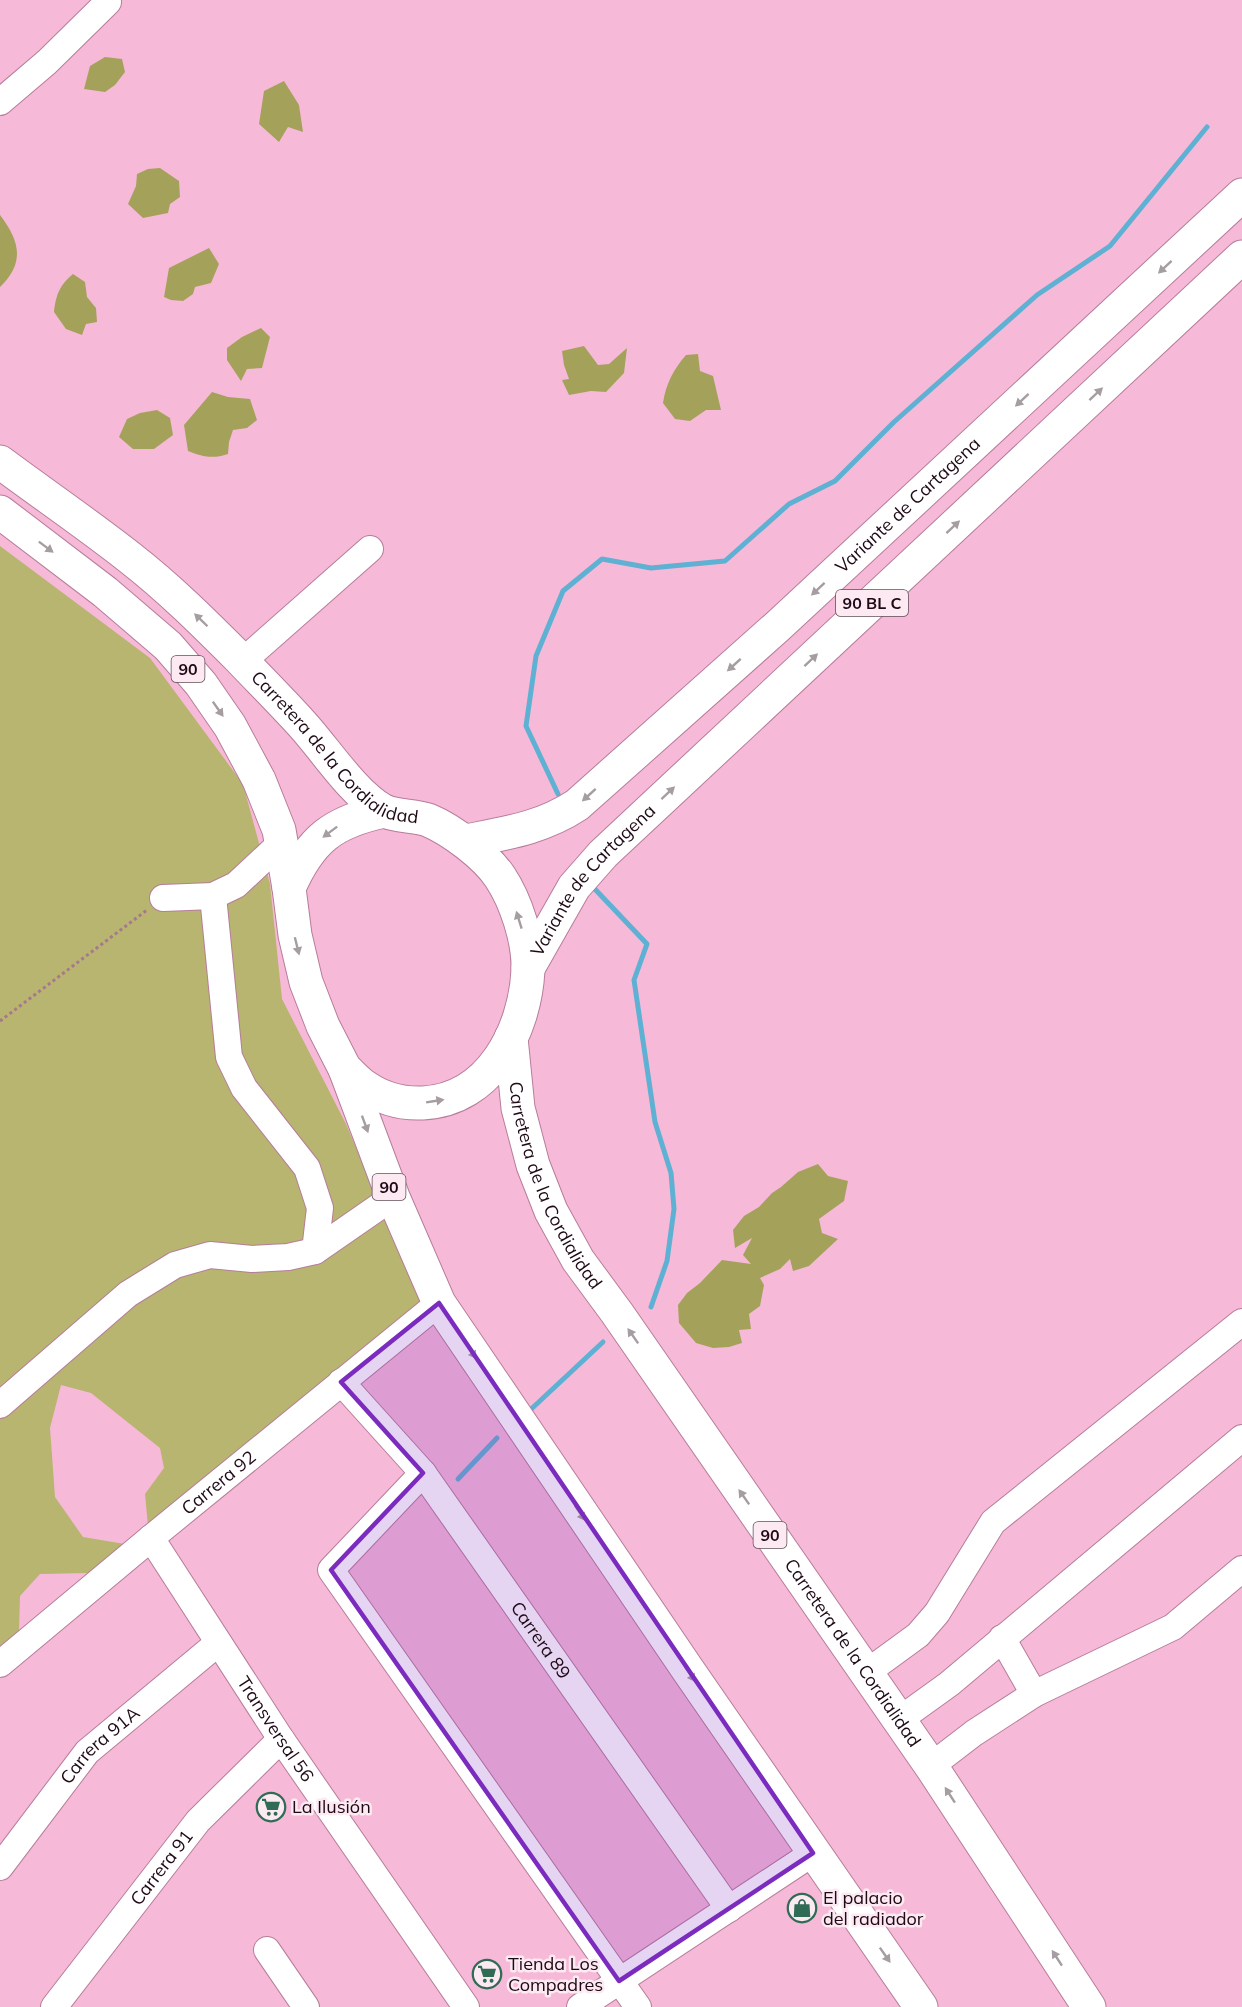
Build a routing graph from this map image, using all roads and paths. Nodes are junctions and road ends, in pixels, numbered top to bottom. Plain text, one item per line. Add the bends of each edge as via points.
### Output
1 (108, 2) dead end
2 (0, 102) edge
3 (1242, 195) edge
4 (1242, 257) edge
5 (0, 462) edge
6 (0, 512) edge
7 (370, 549) dead end
8 (242, 662) junction
9 (384, 811) junction
10 (466, 841) junction
11 (282, 842) junction
12 (289, 888) junction
13 (213, 896) junction
14 (163, 898) joint
15 (528, 968) junction
16 (0, 1021) edge
17 (511, 1038) junction
18 (345, 1069) junction
19 (393, 1197) junction
20 (315, 1251) junction
21 (439, 1303) junction
22 (1242, 1322) edge
23 (341, 1382) junction
24 (0, 1405) edge
25 (1242, 1438) edge
26 (423, 1473) junction
27 (151, 1538) junction
28 (1242, 1569) edge
29 (1002, 1638) junction
30 (218, 1643) junction
31 (0, 1664) edge
32 (866, 1673) junction
33 (1034, 1694) junction
34 (899, 1720) junction
35 (281, 1739) junction
36 (931, 1766) junction
37 (813, 1853) junction
38 (0, 1867) edge
39 (729, 1909) junction
40 (267, 1950) dead end
41 (619, 1981) junction
42 (54, 2007) edge
43 (306, 2007) edge
44 (466, 2007) edge
45 (580, 2007) edge
46 (638, 2007) edge
47 (921, 2007) edge
48 (1089, 2007) edge

1 - 2 street
3 -> 10 highway, Variante de Cartagena / 90 BL C via 778,626 577,805 529,828
15 -> 4 highway, Variante de Cartagena / 90 BL C via 574,887 603,854
8 -> 5 highway, Carretera de la Cordialidad / 90 via 130,558
6 -> 11 highway, 90 via 105,592 168,646 201,684 230,726 259,780
7 - 8 street
8 - 9 highway, Carretera de la Cordialidad / 90 via 357,788
9 - 10 highway, Carretera de la Cordialidad via 427,820
9 -> 12 highway via 359,816 336,827 300,864
15 -> 10 highway, Carretera de la Cordialidad via 521,920 500,876
11 - 12 highway, 90
11 - 13 street via 236,885
12 -> 18 highway via 306,982
13 - 14 street
13 - 20 street via 229,1057 244,1088 312,1178 320,1208
14 - 16 path
15 - 17 highway, Carretera de la Cordialidad via 523,1004
18 -> 17 highway via 386,1098 411,1104 437,1102 461,1095 482,1080 499,1061
32 -> 17 highway, Carretera de la Cordialidad / 90 via 578,1260 551,1211 533,1165 518,1108
18 -> 19 highway, 90
19 - 20 street
19 - 21 highway, 90
20 - 24 street via 252,1259 210,1254 175,1265 128,1294
21 - 23 street, Carrera 92
21 -> 37 highway, 90
22 - 32 street via 993,1522 937,1613 918,1635
23 - 26 street, Carrera 89
23 - 27 street, Carrera 92
25 - 29 street
26 - 39 street, Carrera 89
26 - 41 street via 331,1570
27 - 30 street, Transversal 56
27 - 31 street, Carrera 92
28 - 33 street via 1173,1627
29 - 33 street
29 - 34 street
30 - 35 street, Transversal 56
30 - 38 street, Carrera 91A via 87,1752
32 - 34 highway, Carretera de la Cordialidad / 90
33 - 36 street
34 - 36 highway, Carretera de la Cordialidad / 90
35 - 42 street, Carrera 91 via 198,1821
35 - 44 street, Transversal 56
48 -> 36 highway, Carretera de la Cordialidad / 90
37 - 39 street
37 -> 47 highway, 90
39 - 41 street
40 - 43 street
41 - 45 street
41 - 46 street

